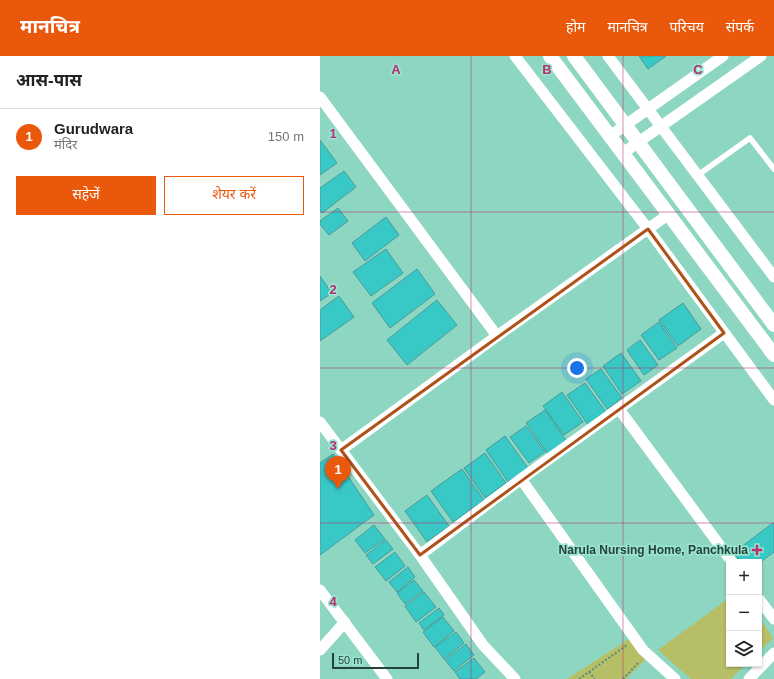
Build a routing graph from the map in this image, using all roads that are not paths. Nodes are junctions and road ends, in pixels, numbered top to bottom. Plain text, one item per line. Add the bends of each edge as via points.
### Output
1 (515, 56) edge
2 (550, 56) edge
3 (574, 56) edge
4 (608, 56) edge
5 (723, 56) edge
6 (761, 56) edge
7 (320, 97) edge
8 (648, 109) junction
9 (625, 125) junction
10 (661, 126) junction
11 (610, 136) junction
12 (638, 142) junction
13 (623, 153) junction
14 (774, 169) edge
15 (698, 175) junction
16 (678, 196) junction
17 (690, 212) junction
18 (669, 215) junction
19 (648, 229) junction
20 (774, 277) edge
21 (774, 325) edge
22 (724, 333) junction
23 (497, 336) junction
24 (774, 355) edge
25 (774, 400) edge
26 (619, 409) junction
27 (320, 422) edge
28 (341, 450) junction
29 (522, 479) junction
30 (420, 555) junction
31 (730, 559) edge
32 (320, 590) edge
33 (762, 603) edge
34 (774, 619) edge
35 (345, 622) junction
36 (320, 650) edge
37 (774, 653) edge
38 (387, 679) edge
39 (515, 679) edge
40 (675, 679) edge
41 (749, 679) edge

1 - 19 street
2 - 11 street
3 - 9 street
4 - 8 street
5 - 8 street
6 - 10 street
7 - 23 street
8 - 9 street
8 - 10 street
9 - 11 street
9 - 12 street
10 - 12 street
10 - 15 street
11 - 13 street
12 - 13 street
12 - 16 street
13 - 18 street
14 - 15 lane via 750,138
15 - 20 street
16 - 17 street
16 - 18 street
17 - 18 street
17 - 21 street
18 - 19 street
18 - 24 street
19 - 22 street
19 - 23 street
22 - 25 street
22 - 26 street
23 - 28 street
26 - 29 street
26 - 31 street
27 - 28 street
28 - 30 street
29 - 30 street
29 - 40 street via 643,650
30 - 39 street via 484,645
32 - 35 street
33 - 34 street
35 - 36 street
35 - 38 street
37 - 41 street

